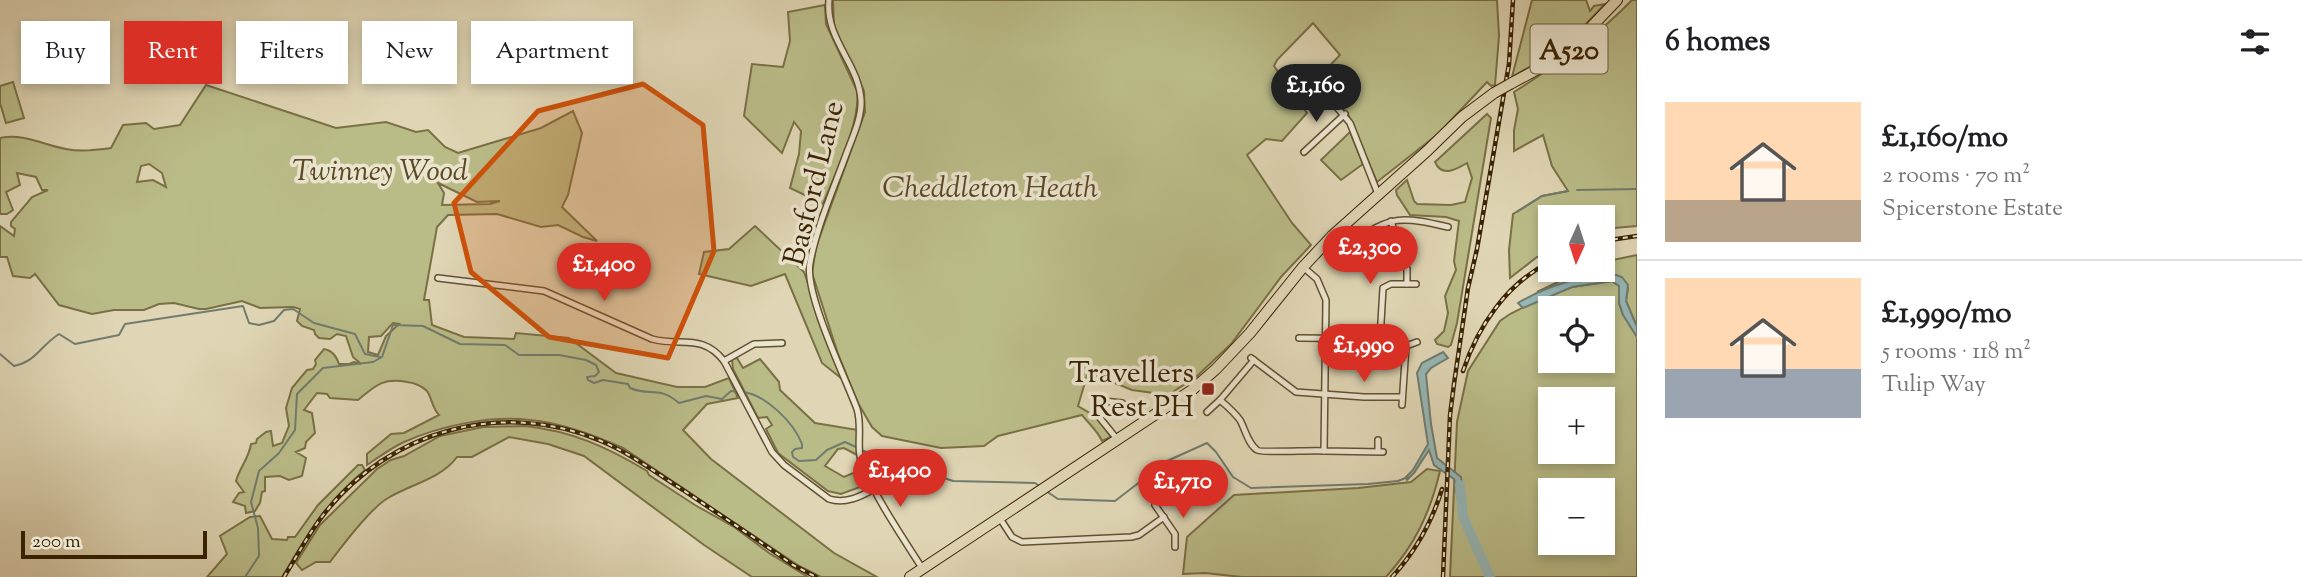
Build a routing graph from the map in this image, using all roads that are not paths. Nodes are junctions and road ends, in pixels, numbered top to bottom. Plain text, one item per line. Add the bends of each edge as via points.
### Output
1 (829, 0) edge
2 (1617, 0) edge
3 (1297, 93) dead end
4 (1345, 114) junction
5 (1304, 152) dead end
6 (1378, 194) junction
7 (1391, 221) junction
8 (1448, 227) dead end
9 (1353, 243) dead end
10 (1303, 267) junction
11 (438, 278) dead end
12 (1408, 284) junction
13 (1416, 284) dead end
14 (1299, 338) dead end
15 (1327, 338) junction
16 (1380, 339) junction
17 (1417, 342) dead end
18 (782, 343) dead end
19 (1406, 346) junction
20 (724, 361) junction
21 (1325, 394) junction
22 (1402, 397) junction
23 (1220, 400) junction
24 (1122, 403) dead end
25 (1402, 405) dead end
26 (1207, 412) dead end
27 (1118, 440) junction
28 (1378, 440) dead end
29 (1324, 451) junction
30 (874, 489) junction
31 (1155, 505) dead end
32 (1164, 516) junction
33 (999, 517) junction
34 (1175, 547) dead end
35 (922, 568) junction
36 (912, 576) edge

1 - 30 street, Basford Lane via 831,28 861,102 808,275 857,410 860,457
2 - 6 highway, A520, bridge via 1575,44 1462,117
3 - 4 street via 1312,78
4 - 5 street
4 - 6 street
6 - 10 highway, A520
7 - 8 street
7 - 9 street via 1373,227
7 - 12 street
10 - 15 street via 1324,293
10 - 27 highway, A520 via 1216,369 1170,407
11 - 20 street via 544,291 652,339 706,345
12 - 13 street
12 - 16 street via 1383,288
14 - 15 street
15 - 16 street
15 - 21 street
16 - 19 street
17 - 19 street
18 - 20 street via 754,344
19 - 22 street
20 - 30 street via 776,458 829,499 842,501
21 - 22 street
21 - 23 street via 1296,393 1253,359
21 - 29 street
22 - 25 street
23 - 26 street
23 - 29 street via 1238,417 1259,452
24 - 27 street via 1104,401 1096,412
27 - 33 highway, A520
28 - 29 street via 1380,452
30 - 35 street, Basford Lane
31 - 32 street
32 - 33 street via 1130,537 1022,542 1012,537
32 - 34 street via 1175,534
33 - 35 highway, A520
35 - 36 highway, A520

